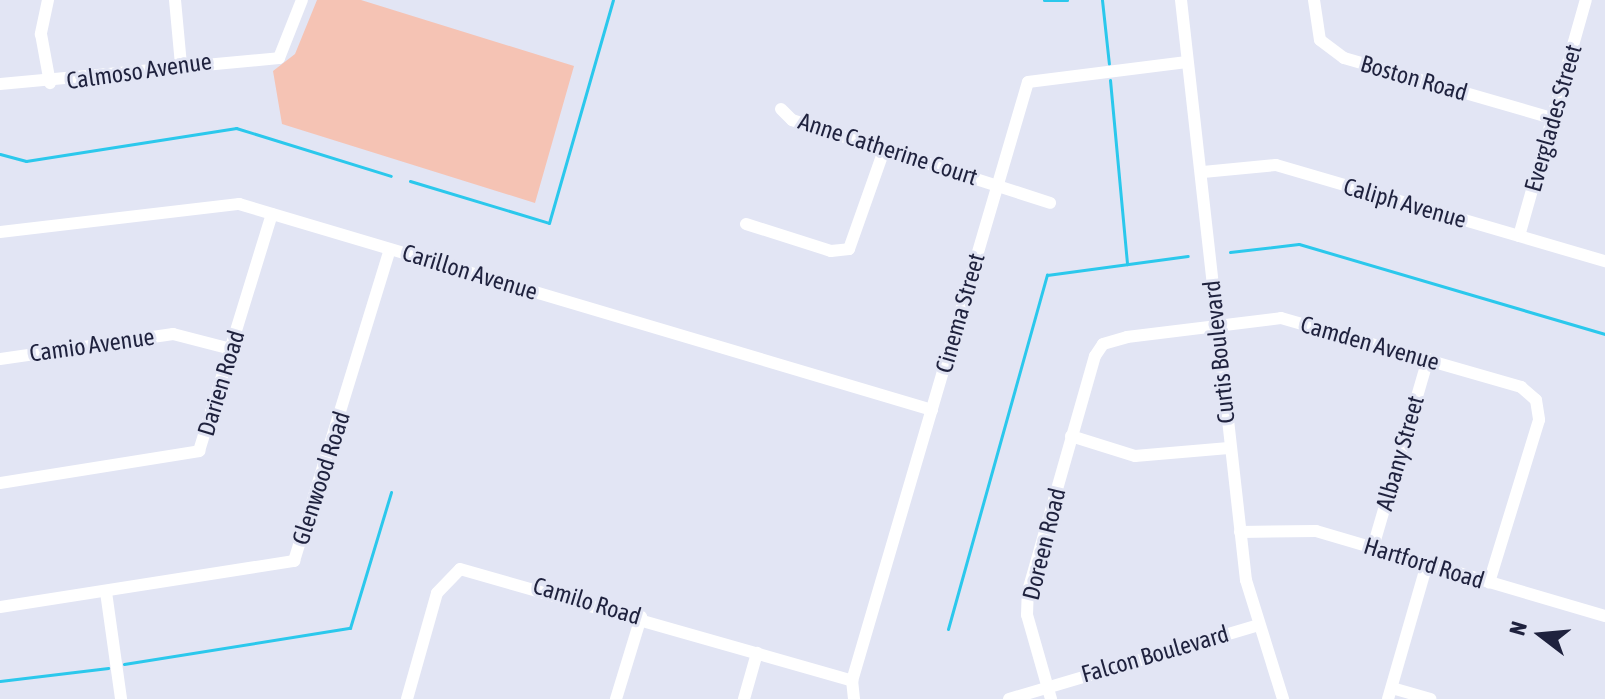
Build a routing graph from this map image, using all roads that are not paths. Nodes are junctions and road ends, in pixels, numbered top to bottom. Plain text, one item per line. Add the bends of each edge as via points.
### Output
1 (48, 0) edge
2 (175, 0) edge
3 (302, 0) edge
4 (1181, 0) edge
5 (1314, 0) edge
6 (1585, 0) edge
7 (1187, 62) junction
8 (181, 65) junction
9 (50, 83) junction
10 (0, 84) edge
11 (781, 109) dead end
12 (1552, 118) junction
13 (884, 150) junction
14 (1203, 172) junction
15 (997, 184) junction
16 (1050, 203) dead end
17 (272, 214) junction
18 (746, 224) dead end
19 (0, 232) edge
20 (1519, 236) junction
21 (390, 249) junction
22 (1605, 261) edge
23 (1216, 326) junction
24 (231, 349) junction
25 (0, 359) edge
26 (1428, 359) junction
27 (932, 410) junction
28 (1071, 436) junction
29 (1229, 448) junction
30 (0, 483) edge
31 (1240, 532) junction
32 (1373, 547) junction
33 (1427, 564) junction
34 (1489, 583) junction
35 (106, 592) junction
36 (0, 607) edge
37 (1605, 616) edge
38 (641, 617) junction
39 (1255, 626) junction
40 (757, 653) junction
41 (852, 681) junction
42 (1047, 685) junction
43 (1390, 693) edge
44 (121, 699) edge
45 (407, 699) edge
46 (616, 699) edge
47 (744, 699) edge
48 (854, 699) edge
49 (1009, 699) edge
50 (1051, 699) edge
51 (1283, 699) edge
52 (1430, 699) edge

1 - 9 street via 41,34
2 - 8 street
3 - 8 street, Calmoso Avenue via 279,58
4 - 7 street, Curtis Boulevard
5 - 12 street, Boston Road via 1320,40 1344,58
6 - 12 street, Everglades Street
7 - 14 street, Curtis Boulevard
7 - 15 street, Cinema Street via 1028,82
8 - 9 street, Calmoso Avenue
9 - 10 street, Calmoso Avenue
11 - 13 street, Anne Catherine Court via 792,120
12 - 20 street, Everglades Street
13 - 15 street, Anne Catherine Court
13 - 18 street via 849,249 831,251
14 - 20 street, Caliph Avenue via 1276,165
14 - 23 street, Curtis Boulevard
15 - 16 street, Anne Catherine Court
15 - 27 street, Cinema Street
17 - 19 street, Carillon Avenue via 220,202
17 - 21 street, Carillon Avenue
17 - 24 street, Darien Road
20 - 22 street, Caliph Avenue
21 - 27 street, Carillon Avenue
21 - 35 street, Glenwood Road via 294,561
23 - 26 street, Camden Avenue via 1281,318
23 - 28 street, Camden Avenue via 1103,344
23 - 29 street, Curtis Boulevard
24 - 25 street, Camio Avenue via 173,334
24 - 30 street, Darien Road via 199,451
26 - 32 street, Albany Street
26 - 34 street, Camden Avenue via 1521,387 1536,400 1539,420
27 - 41 street, Cinema Street
28 - 29 street via 1135,456
28 - 42 street, Doreen Road via 1028,591 1027,615
29 - 31 street, Curtis Boulevard
31 - 32 street, Hartford Road via 1294,528
31 - 39 street, Curtis Boulevard
32 - 33 street, Hartford Road
33 - 34 street, Hartford Road
33 - 43 street
34 - 37 street, Hartford Road
35 - 36 street, Glenwood Road
35 - 44 street
38 - 40 street, Camilo Road
38 - 45 street, Camilo Road via 460,569 437,593
38 - 46 street
39 - 42 street, Falcon Boulevard
39 - 51 street, Curtis Boulevard
40 - 41 street, Camilo Road
40 - 47 street
41 - 48 street, Cinema Street
42 - 49 street, Falcon Boulevard
42 - 50 street, Doreen Road
43 - 52 street

